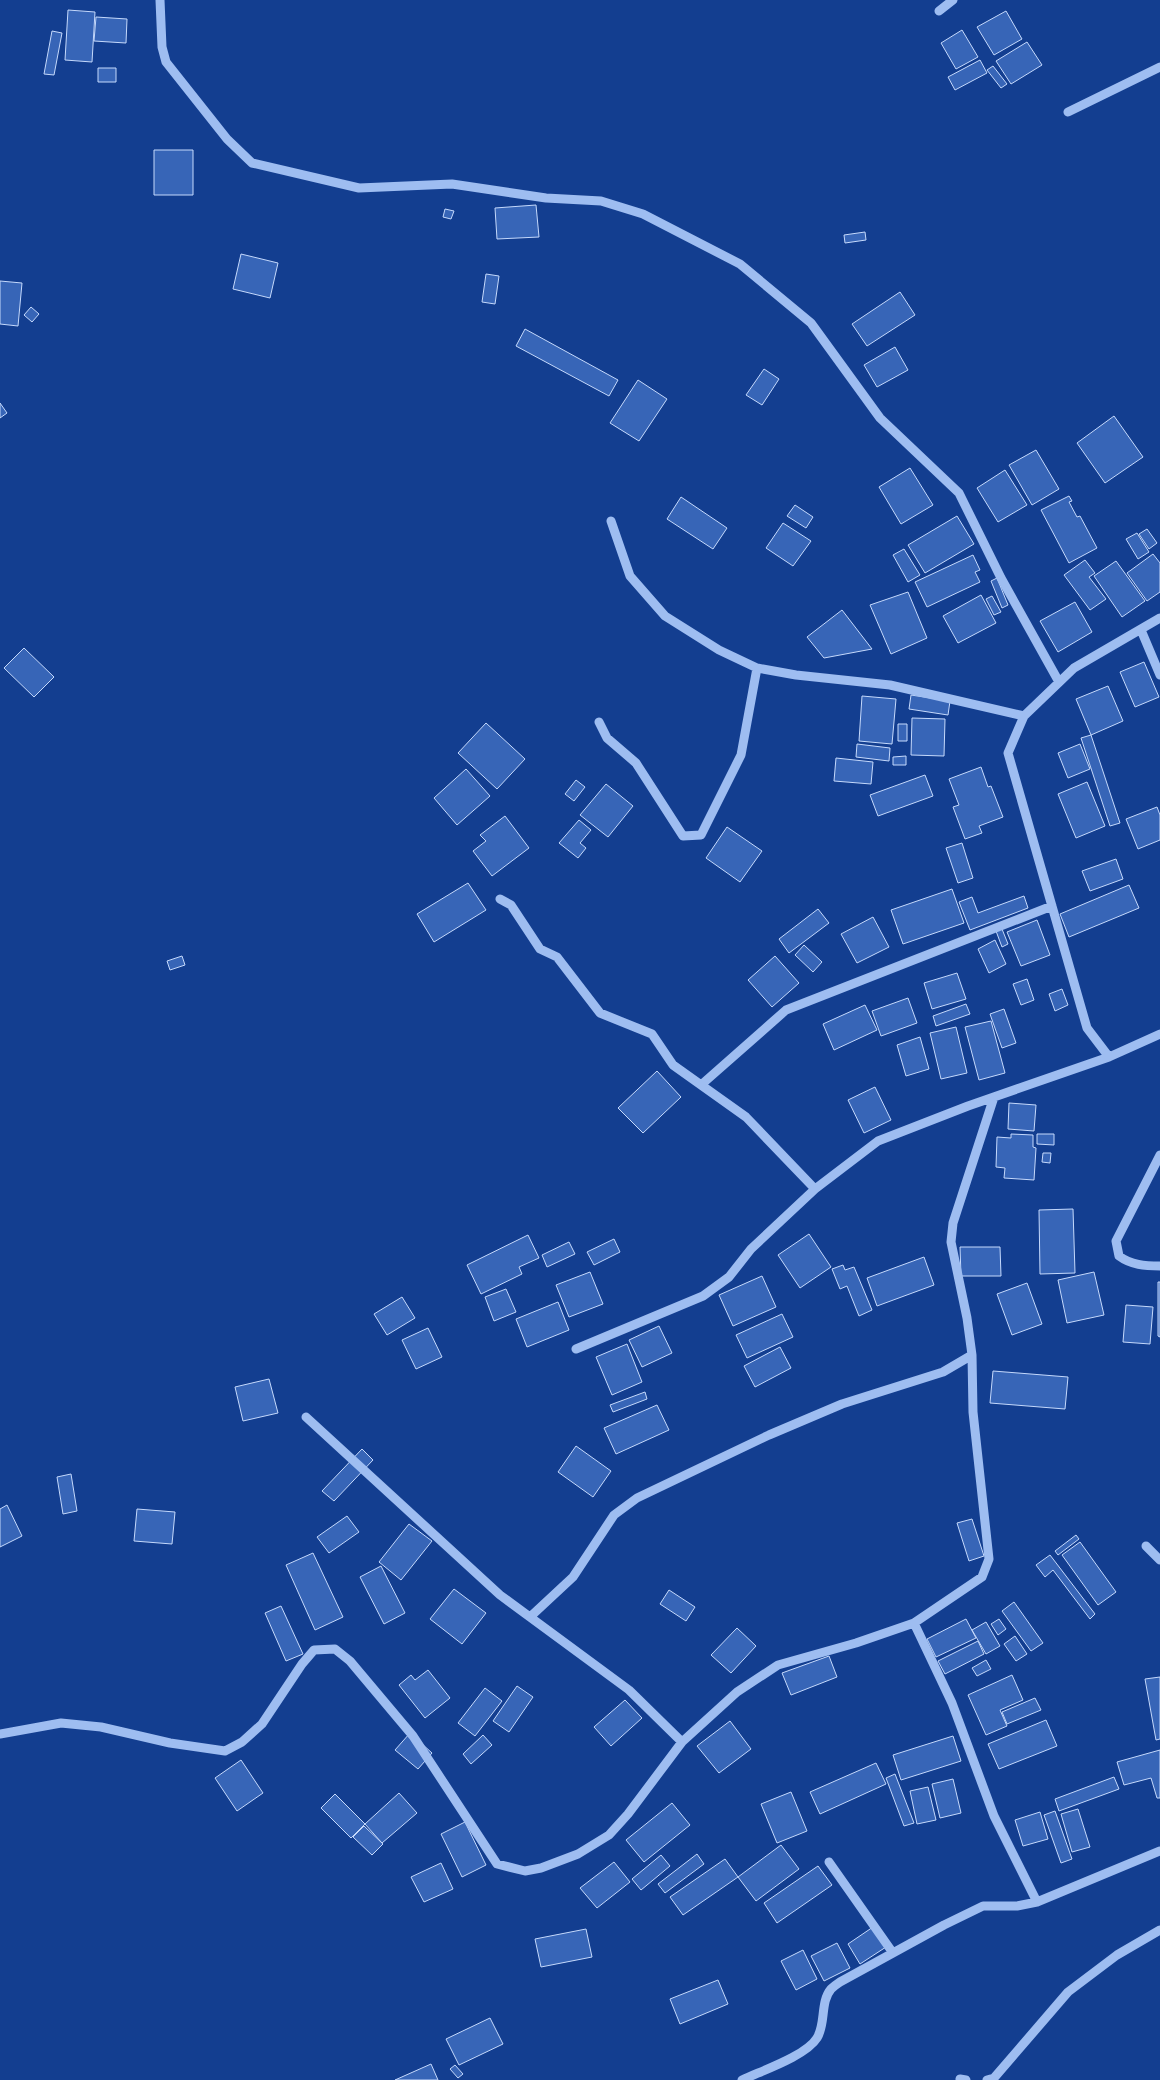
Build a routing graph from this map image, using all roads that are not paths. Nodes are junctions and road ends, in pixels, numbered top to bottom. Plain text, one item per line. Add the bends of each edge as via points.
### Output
1 (160, 0) edge
2 (953, 0) edge
3 (939, 11) dead end
4 (1160, 67) edge
5 (1068, 112) dead end
6 (611, 521) dead end
7 (1160, 618) edge
8 (1142, 630) junction
9 (757, 668) junction
10 (1160, 676) edge
11 (1059, 682) junction
12 (1024, 716) junction
13 (599, 722) dead end
14 (500, 898) dead end
15 (1052, 906) junction
16 (1160, 1034) edge
17 (1109, 1056) junction
18 (701, 1085) junction
19 (994, 1097) junction
20 (1160, 1155) edge
21 (815, 1189) junction
22 (1160, 1266) edge
23 (576, 1349) dead end
24 (972, 1355) junction
25 (306, 1417) dead end
26 (1146, 1546) dead end
27 (1160, 1560) edge
28 (530, 1617) junction
29 (914, 1622) junction
30 (0, 1734) edge
31 (682, 1742) junction
32 (1160, 1851) edge
33 (830, 1862) dead end
34 (1037, 1902) junction
35 (1160, 1930) edge
36 (893, 1953) junction
37 (742, 2080) edge
38 (987, 2080) edge

1 - 11 street via 162,47 166,62 227,139 252,163 359,188 452,184 546,198 601,201 643,214 740,264 811,323 880,418 960,493 1001,578
2 - 3 street
4 - 5 street
6 - 9 street via 630,576 665,616 719,650
7 - 8 street
8 - 10 street
8 - 11 street via 1074,668
9 - 12 street via 890,685
9 - 13 street via 741,756 701,835 683,836 636,763 607,738
11 - 12 street
12 - 15 street via 1008,753
14 - 18 street via 511,904 540,949 557,956 600,1013 652,1034 672,1065
15 - 17 street via 1087,1028
15 - 18 street via 786,1010
16 - 17 street
17 - 19 street
18 - 21 street via 746,1117
19 - 21 street via 878,1141
19 - 24 street via 954,1223 951,1242
20 - 22 street via 1116,1241 1119,1256 1126,1262
21 - 23 street via 751,1249 729,1277 703,1296
24 - 28 street via 943,1372 842,1404 768,1435 637,1498 614,1515 573,1578
24 - 29 street via 973,1412 989,1560 982,1577
25 - 28 street via 500,1595
26 - 27 street
28 - 31 street via 629,1690
29 - 31 street via 856,1643 778,1665 737,1692
29 - 34 street via 952,1703 994,1816
30 - 31 street via 61,1723 101,1727 170,1743 225,1751 242,1742 262,1724 314,1650 335,1649 350,1661 413,1736 497,1864 525,1870 541,1868 578,1854 609,1835
32 - 34 street
33 - 36 street
34 - 36 street via 1017,1906 983,1906
35 - 38 street via 1117,1954 1068,1992 994,2078
36 - 37 street via 830,1990 823,2026 816,2040 794,2057

